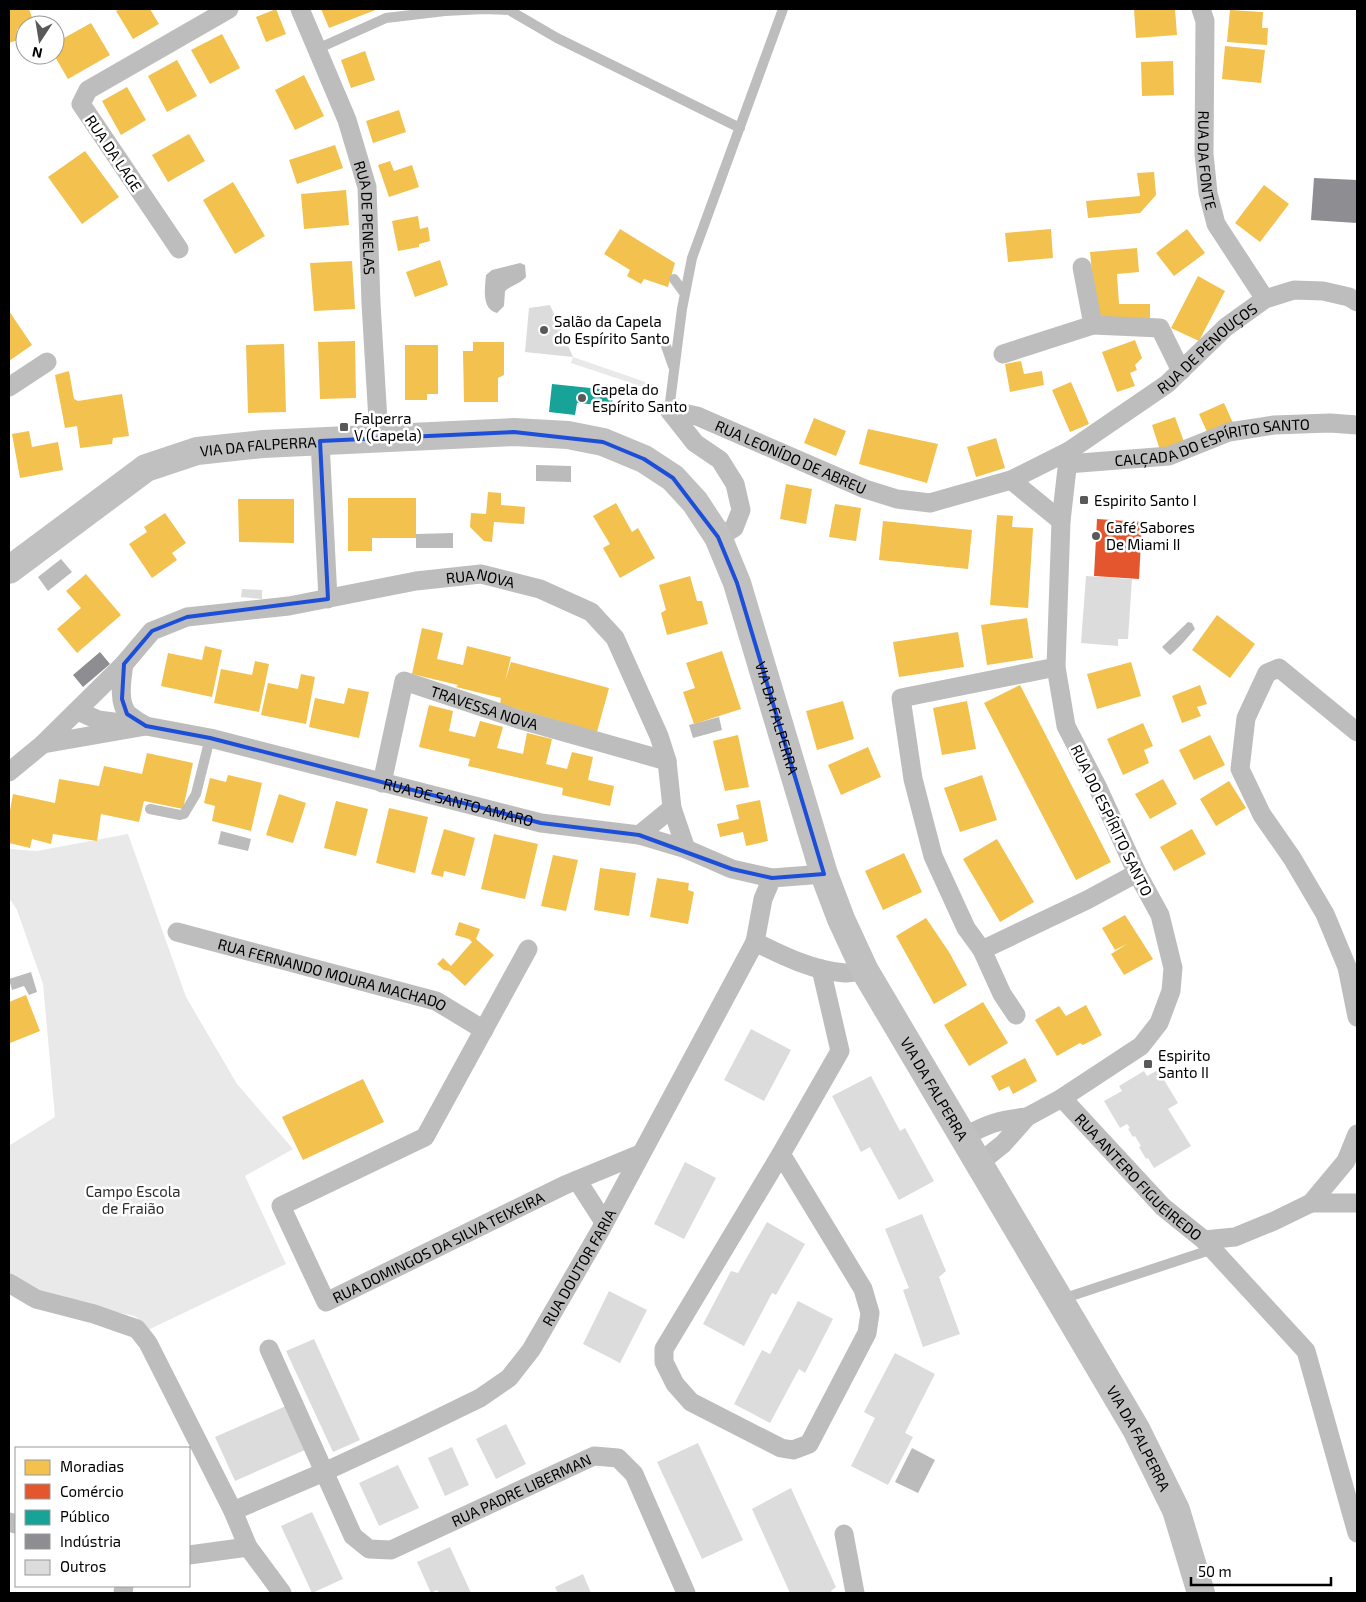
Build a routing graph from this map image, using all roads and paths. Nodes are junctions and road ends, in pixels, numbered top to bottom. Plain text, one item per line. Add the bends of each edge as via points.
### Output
1 (229, 9) edge
2 (300, 9) edge
3 (783, 9) edge
4 (1201, 9) edge
5 (317, 49) junction
6 (740, 128) junction
7 (179, 249) dead end
8 (1082, 267) dead end
9 (674, 280) dead end
10 (685, 294) junction
11 (1265, 299) junction
12 (1357, 302) edge
13 (1092, 325) junction
14 (666, 346) dead end
15 (1003, 354) dead end
16 (47, 362) dead end
17 (674, 370) junction
18 (1181, 371) junction
19 (9, 386) edge
20 (669, 410) junction
21 (1357, 425) edge
22 (379, 438) junction
23 (320, 441) junction
24 (1068, 457) junction
25 (1011, 480) junction
26 (1061, 520) junction
27 (718, 537) junction
28 (9, 570) edge
29 (328, 599) junction
30 (124, 664) junction
31 (1056, 668) junction
32 (78, 711) junction
33 (146, 726) junction
34 (1357, 732) edge
35 (210, 738) junction
36 (43, 744) junction
37 (667, 760) junction
38 (9, 772) edge
39 (382, 783) junction
40 (672, 808) junction
41 (150, 809) dead end
42 (639, 835) junction
43 (686, 849) junction
44 (1137, 873) junction
45 (824, 874) junction
46 (772, 878) junction
47 (177, 932) dead end
48 (755, 942) junction
49 (528, 949) dead end
50 (982, 950) junction
51 (821, 969) junction
52 (865, 971) junction
53 (1016, 1015) dead end
54 (1357, 1017) edge
55 (484, 1030) junction
56 (1062, 1098) junction
57 (1027, 1117) junction
58 (1357, 1134) edge
59 (963, 1137) junction
60 (640, 1154) junction
61 (781, 1154) junction
62 (978, 1164) junction
63 (577, 1180) junction
64 (1311, 1203) junction
65 (1357, 1203) edge
66 (604, 1222) junction
67 (1208, 1244) junction
68 (9, 1283) edge
69 (1059, 1300) junction
70 (269, 1349) dead end
71 (324, 1472) junction
72 (233, 1511) junction
73 (1357, 1533) edge
74 (844, 1534) dead end
75 (248, 1547) junction
76 (190, 1555) edge
77 (282, 1593) edge
78 (686, 1593) edge
79 (855, 1593) edge
80 (1201, 1593) edge

1 - 7 street, RUA DA LAGE via 88,90 81,104
2 - 5 street, RUA DE PENELAS
3 - 6 lane
4 - 11 street, RUA DA FONTE via 1205,21 1204,154 1208,193 1216,224
5 - 6 lane via 386,18 445,11 509,10 557,38
5 - 22 street, RUA DE PENELAS via 347,120 367,188
6 - 10 lane via 692,258
8 - 13 street
9 - 10 lane
10 - 17 lane
11 - 12 street, RUA DE PENOUÇOS via 1294,290 1322,290
11 - 18 street, RUA DE PENOUÇOS via 1226,327
13 - 15 street
13 - 18 street via 1160,328
14 - 17 lane
16 - 19 street
17 - 20 lane
18 - 24 street, RUA DE PENOUÇOS
20 - 25 street, RUA LEONÍDO DE ABREU via 697,416 865,488 898,498 930,503
20 - 27 street, RUA LEONÍDO DE ABREU via 695,443 720,460 735,484 740,510 734,528
21 - 24 street, CALÇADA DO ESPÍRITO SANTO via 1274,425 1229,432 1169,456
22 - 23 main road, VIA DA FALPERRA
22 - 27 main road, VIA DA FALPERRA via 514,432 568,435 604,442 644,459 673,478 695,502
23 - 28 main road, VIA DA FALPERRA via 197,451 146,468
23 - 29 street
24 - 25 street, RUA LEONÍDO DE ABREU
24 - 26 street, RUA DO ESPÍRITO SANTO
25 - 26 street
26 - 31 street, RUA DO ESPÍRITO SANTO
27 - 45 main road, VIA DA FALPERRA via 737,583
29 - 30 street, RUA NOVA via 187,617 152,631
29 - 37 street, RUA NOVA via 416,581 481,574 540,589 591,612 615,638
30 - 32 street, RUA NOVA
30 - 33 street via 120,686 122,700 127,714
31 - 44 street, RUA DO ESPÍRITO SANTO via 1066,726
31 - 50 street via 901,698 912,779 933,856 966,928
32 - 33 street, RUA DE SANTO AMARO via 98,720
32 - 36 street, RUA NOVA
33 - 35 street, RUA DE SANTO AMARO
33 - 36 street
34 - 54 street via 1279,668 1268,673 1246,718 1240,769 1262,815 1325,914 1347,967
35 - 39 street, RUA DE SANTO AMARO
35 - 41 lane via 196,794 184,814
36 - 38 street
37 - 39 street, TRAVESSA NOVA via 518,720 404,680
37 - 40 street, RUA NOVA
39 - 42 street, RUA DE SANTO AMARO via 541,823
40 - 42 street
40 - 43 street, RUA NOVA
42 - 43 street, RUA DE SANTO AMARO
43 - 46 street, RUA DE SANTO AMARO via 732,869
44 - 50 street
44 - 56 street, RUA DO ESPÍRITO SANTO via 1160,916 1173,968 1170,991 1158,1023 1141,1046
45 - 46 street, RUA DE SANTO AMARO
45 - 52 main road, VIA DA FALPERRA via 840,919
46 - 48 street, RUA DOUTOR FARIA via 763,899
47 - 55 street, RUA FERNANDO MOURA MACHADO via 436,1001
48 - 51 street
48 - 60 street, RUA DOUTOR FARIA
49 - 55 street, RUA DOMINGOS DA SILVA TEIXEIRA
50 - 53 street via 1002,994
51 - 52 street via 846,973
51 - 61 street via 840,1051
52 - 59 main road, VIA DA FALPERRA
55 - 63 street, RUA DOMINGOS DA SILVA TEIXEIRA via 425,1137 281,1206 326,1302
56 - 57 street, RUA DO ESPÍRITO SANTO
56 - 67 street, RUA ANTERO FIGUEIREDO via 1163,1207
57 - 59 street via 1004,1119
57 - 62 street via 1003,1144
58 - 64 street, RUA ANTERO FIGUEIREDO via 1346,1161
59 - 62 main road, VIA DA FALPERRA
60 - 63 street, RUA DOMINGOS DA SILVA TEIXEIRA
60 - 66 street, RUA DOUTOR FARIA
61 - 61 street via 664,1349 664,1362 675,1384 691,1402 781,1448 792,1450 809,1444 867,1333 870,1313 863,1289
62 - 69 main road, VIA DA FALPERRA
63 - 66 street
64 - 65 street
64 - 67 street, RUA ANTERO FIGUEIREDO via 1235,1237
66 - 71 street, RUA DOUTOR FARIA via 531,1350 509,1378 480,1398
67 - 69 lane
67 - 73 street via 1306,1351
68 - 72 street via 36,1299 138,1329
69 - 80 main road, VIA DA FALPERRA via 1136,1429 1176,1510
70 - 71 street, RUA PADRE LIBERMAN
71 - 72 street, RUA DOUTOR FARIA
71 - 78 street, RUA PADRE LIBERMAN via 352,1536 369,1549 392,1550 594,1456 618,1458 634,1474
72 - 75 street
74 - 79 street
75 - 76 street
75 - 77 street

